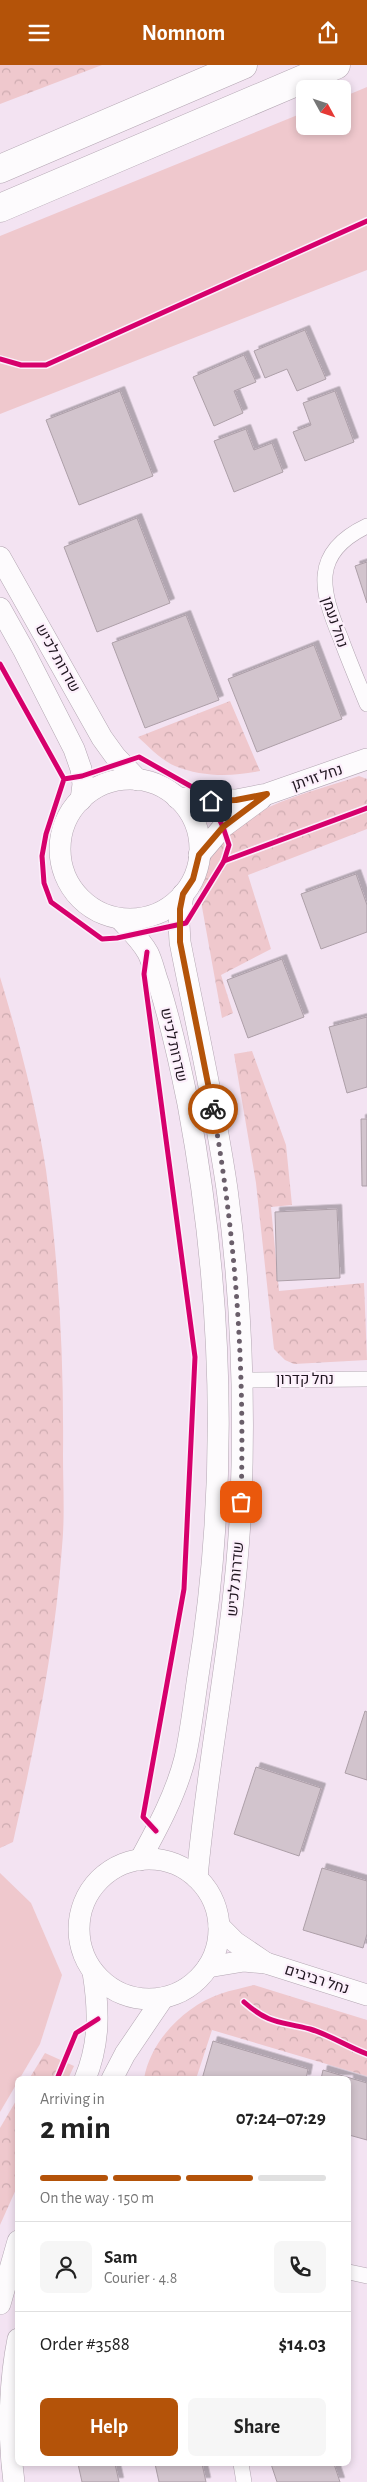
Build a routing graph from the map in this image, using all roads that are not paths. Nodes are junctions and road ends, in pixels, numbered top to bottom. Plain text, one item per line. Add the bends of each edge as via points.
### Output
1 (242, 65) edge
2 (336, 65) edge
3 (0, 169) edge
4 (0, 208) edge
5 (367, 527) edge
6 (0, 557) edge
7 (0, 608) edge
8 (367, 703) edge
9 (367, 759) edge
10 (138, 780) junction
11 (267, 794) junction
12 (177, 798) junction
13 (81, 800) junction
14 (199, 855) junction
15 (183, 894) junction
16 (120, 919) junction
17 (367, 1379) edge
18 (242, 1380) junction
19 (140, 1860) junction
20 (197, 1878) junction
21 (219, 1926) junction
22 (266, 1963) junction
23 (208, 1967) junction
24 (93, 1971) junction
25 (367, 1995) edge
26 (163, 1998) junction
27 (86, 2076) edge
28 (113, 2076) edge
29 (15, 2252) edge
30 (351, 2272) edge
31 (367, 2276) edge
32 (0, 2304) edge
33 (15, 2361) edge
34 (241, 2466) edge
35 (14, 2482) edge
36 (244, 2482) edge

1 - 3 highway
2 - 4 highway
5 - 8 street, נחל נעמן via 335,548 326,564 323,585 329,610
6 - 10 street, שדרות לכיש via 102,738
7 - 13 street, שדרות לכיש via 74,749 81,769
9 - 11 street, נחל זויתן
10 - 12 street via 163,788
10 - 13 street via 112,782
11 - 12 street, נחל זויתן via 236,800
11 - 14 street, נחל זויתן via 223,827
12 - 14 street via 189,812 196,828
13 - 16 street via 63,828 60,850 64,872 74,892 90,907
14 - 15 street via 193,879
15 - 16 street via 172,905 151,916
15 - 18 street, שדרות לכיש via 180,942 227,1189 238,1289
16 - 19 street, שדרות לכיש via 149,955 164,1000 182,1076 210,1249 218,1391 212,1572 185,1758 166,1813
17 - 18 street, נחל קדרון
18 - 20 street, שדרות לכיש via 242,1484 236,1575 229,1642 209,1763
19 - 20 street via 166,1861
19 - 24 street via 107,1874 93,1888 85,1903 80,1919 80,1941
20 - 21 street via 212,1899
21 - 22 street, נחל רביבים via 235,1942
21 - 23 street via 218,1943
22 - 23 street, נחל רביבים via 244,1961
22 - 25 street, נחל רביבים
23 - 26 street via 185,1989
24 - 26 street via 109,1987 129,1996
24 - 27 street via 99,2006 95,2047
26 - 28 street via 124,2054
29 - 32 street
30 - 31 street
33 - 35 street via 11,2428
34 - 36 street

